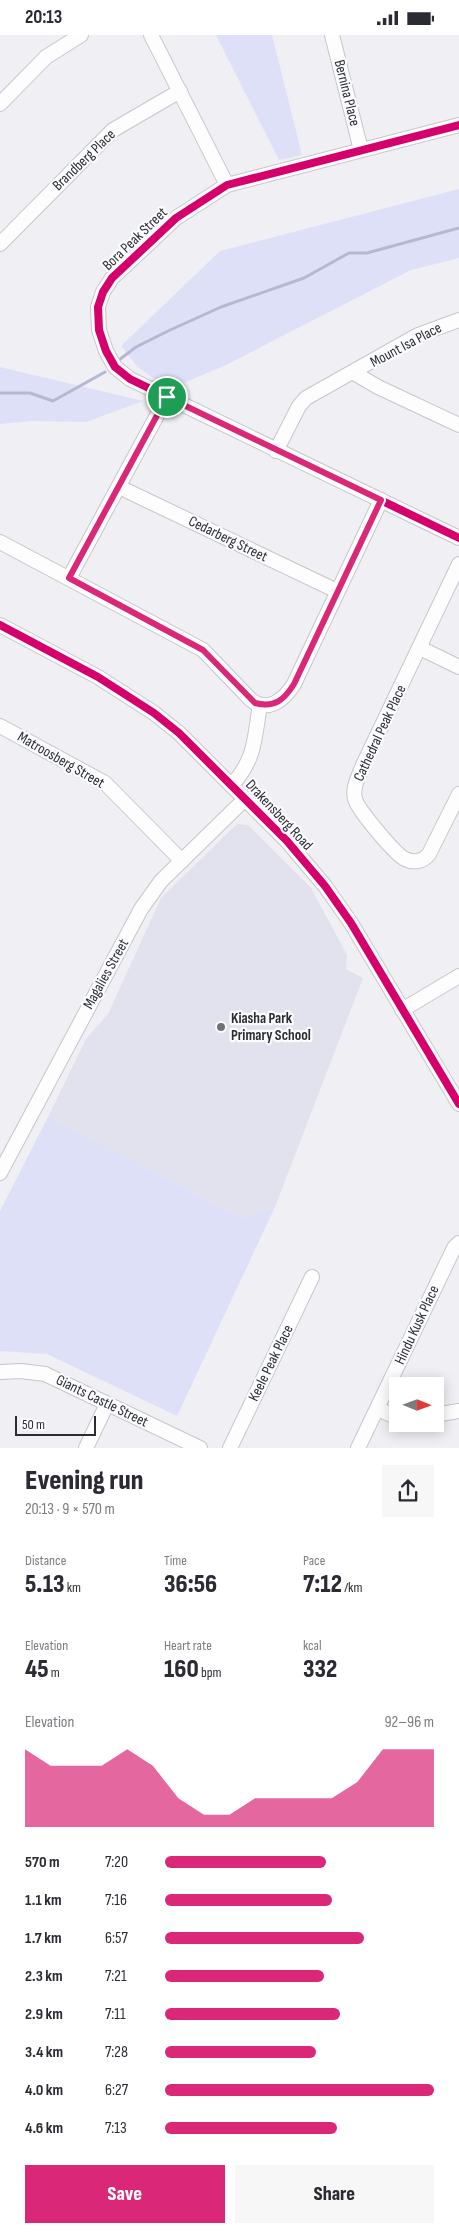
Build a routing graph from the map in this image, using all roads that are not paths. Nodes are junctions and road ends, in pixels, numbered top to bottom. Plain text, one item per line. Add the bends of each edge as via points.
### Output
1 (81, 35) edge
2 (151, 35) edge
3 (334, 35) edge
4 (180, 91) junction
5 (0, 104) edge
6 (459, 125) edge
7 (361, 150) junction
8 (227, 185) junction
9 (0, 244) edge
10 (459, 320) edge
11 (354, 373) junction
12 (167, 397) junction
13 (459, 425) edge
14 (276, 451) junction
15 (119, 487) junction
16 (381, 500) junction
17 (459, 538) edge
18 (0, 541) edge
19 (459, 564) edge
20 (69, 578) junction
21 (337, 591) junction
22 (0, 625) edge
23 (420, 648) junction
24 (459, 667) edge
25 (260, 705) junction
26 (0, 726) edge
27 (232, 785) junction
28 (459, 793) edge
29 (245, 799) junction
30 (182, 861) junction
31 (459, 976) edge
32 (402, 1010) junction
33 (459, 1104) edge
34 (0, 1173) edge
35 (459, 1243) edge
36 (312, 1277) dead end
37 (0, 1372) edge
38 (107, 1404) junction
39 (378, 1409) junction
40 (459, 1411) edge
41 (389, 1414) edge
42 (444, 1414) edge
43 (86, 1448) edge
44 (200, 1448) edge
45 (230, 1448) edge
46 (358, 1448) edge

1 - 5 street via 46,57
2 - 4 street
3 - 7 street, Bernina Place
4 - 8 street
4 - 9 street, Brandberg Place via 113,130
6 - 7 street, Bora Peak Street
7 - 8 street, Bora Peak Street
8 - 12 street, Bora Peak Street via 176,217 112,278 98,307 102,341 115,367 130,379
10 - 11 street, Mount Isa Place via 418,335
11 - 13 street, Mount Isa Place
11 - 14 street, Mount Isa Place via 306,398
12 - 14 street, Bora Peak Street
12 - 15 street
14 - 16 street, Bora Peak Street
15 - 20 street
15 - 21 street, Cedarberg Street
16 - 17 street, Bora Peak Street
16 - 21 street
18 - 20 street
19 - 23 street, Cathedral Peak Place
20 - 25 street via 203,650 250,699
21 - 25 street via 287,696 270,705
22 - 27 street, Drakensberg Road via 131,696 179,733
23 - 24 street
23 - 28 street, Cathedral Peak Place via 363,765 355,786 356,799 401,857 413,862 429,854
25 - 27 street via 251,755 245,771
26 - 30 street, Matroosberg Street via 105,783
27 - 29 street, Drakensberg Road
29 - 30 street, Magalies Street
29 - 32 street, Drakensberg Road via 325,886 351,923
30 - 34 street, Magalies Street via 161,881 141,909
31 - 32 street
32 - 33 street, Drakensberg Road
35 - 39 street, Hindu Kusk Place via 431,1294
36 - 45 street, Keele Peak Place
37 - 38 street, Giants Castle Street via 45,1374
38 - 43 street
38 - 44 street, Giants Castle Street
39 - 41 street
39 - 46 street, Hindu Kusk Place
40 - 42 street

